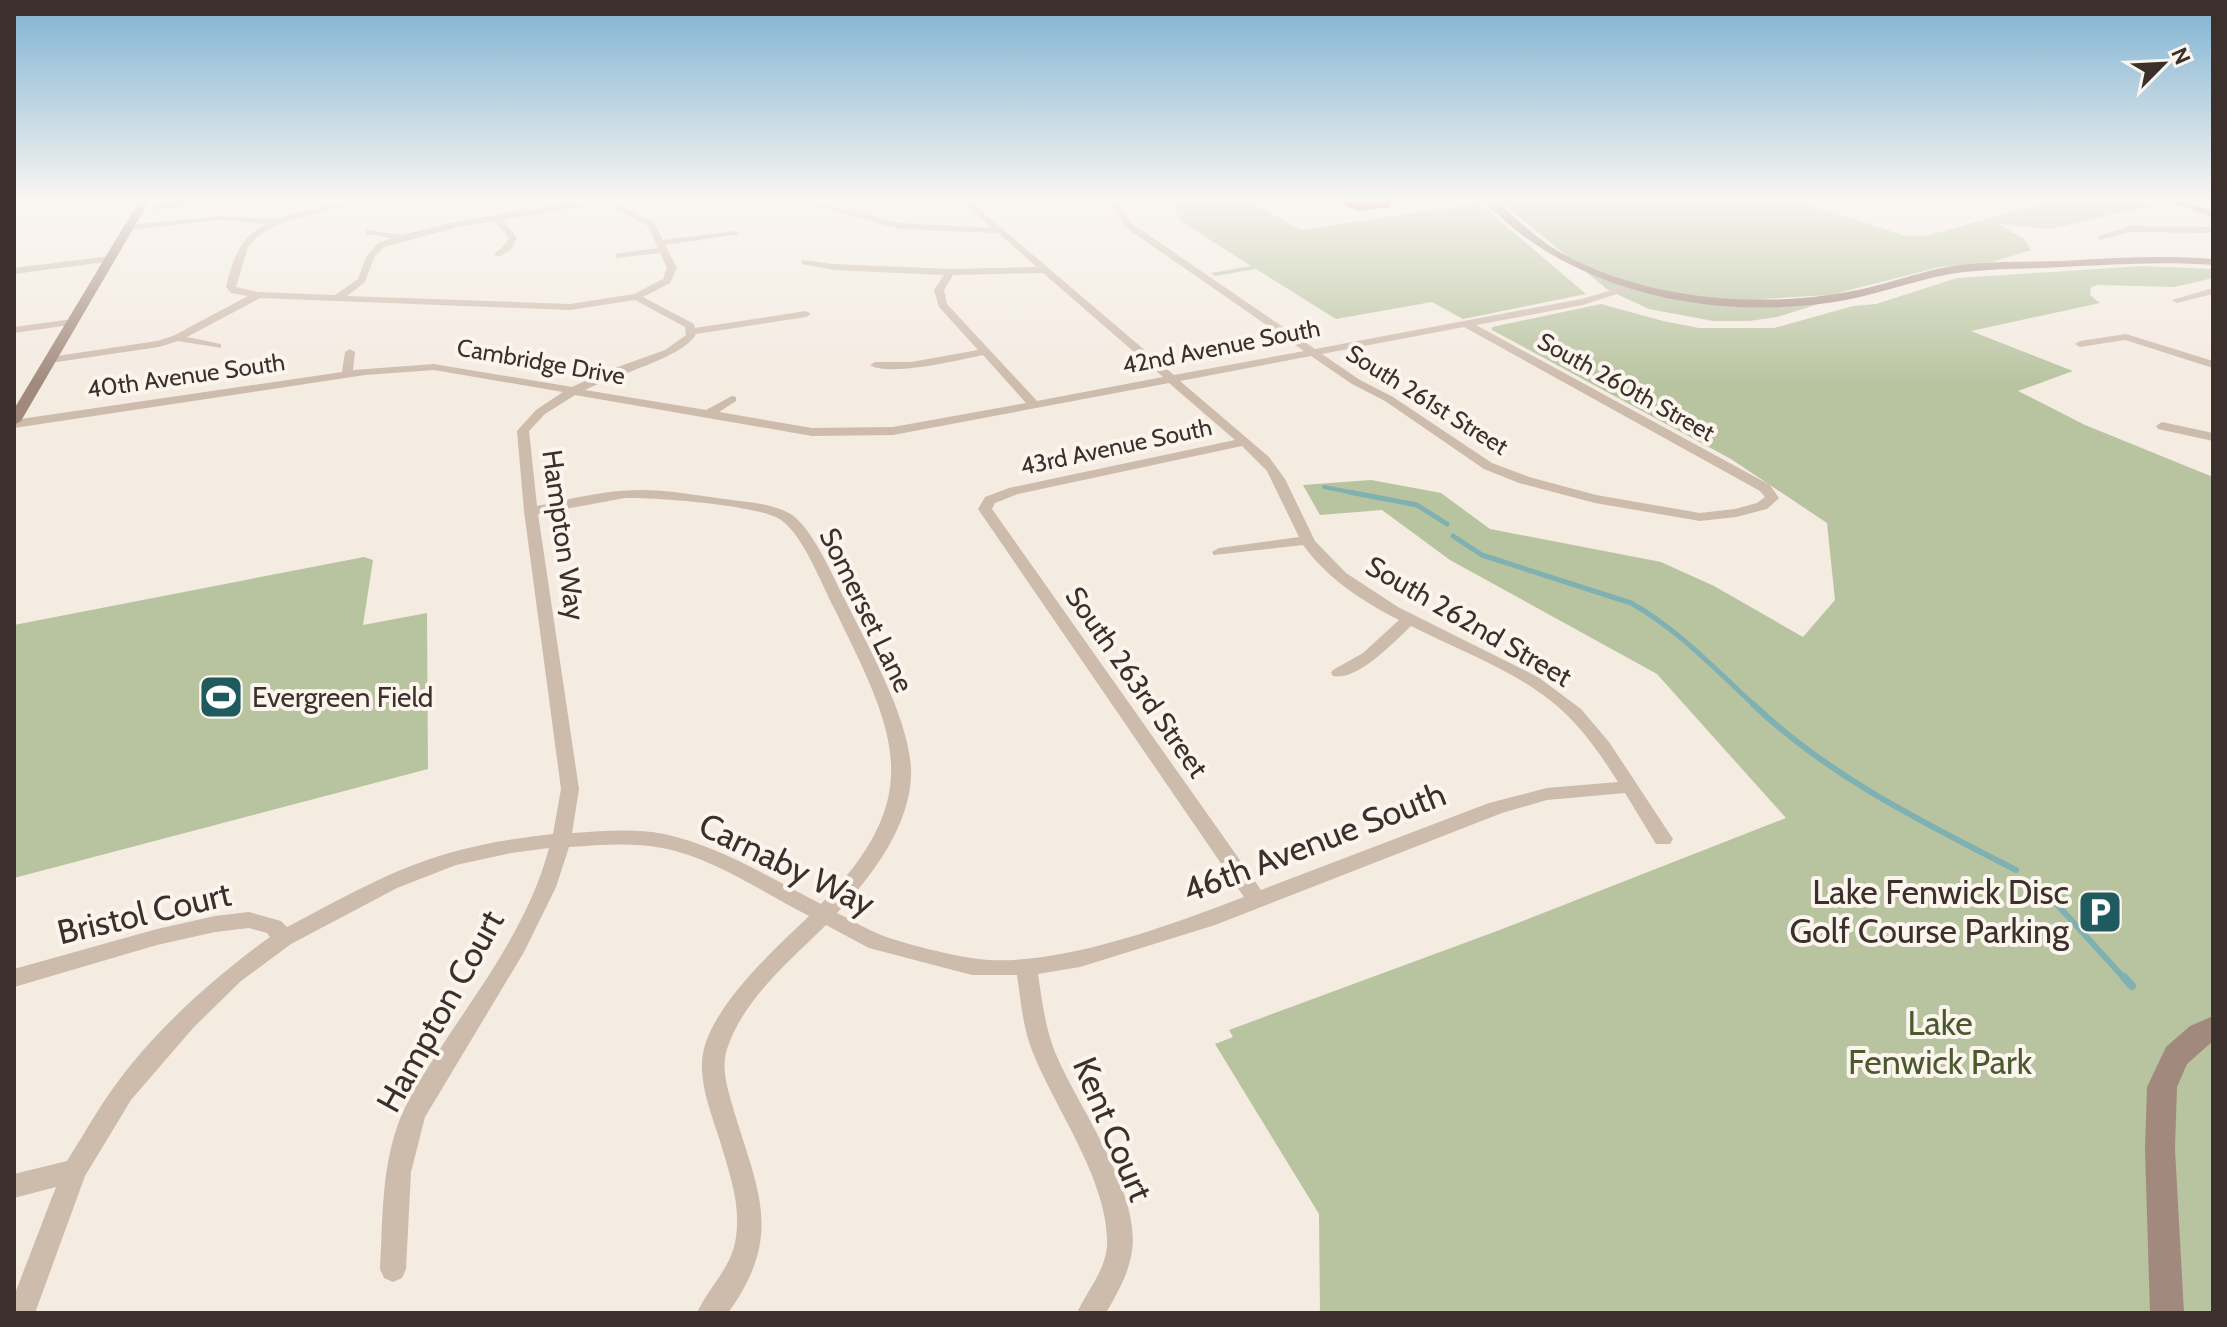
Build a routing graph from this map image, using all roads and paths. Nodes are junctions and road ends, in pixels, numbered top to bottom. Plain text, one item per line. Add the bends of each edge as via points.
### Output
1 (103, 260) edge
2 (109, 260) edge
3 (238, 260) edge
4 (369, 260) edge
5 (668, 260) edge
6 (1034, 260) edge
7 (1178, 260) edge
8 (1564, 260) edge
9 (805, 262) dead end
10 (2213, 262) edge
11 (1045, 270) junction
12 (14, 271) edge
13 (950, 272) junction
14 (1635, 285) junction
15 (2213, 291) edge
16 (258, 295) junction
17 (636, 297) junction
18 (337, 298) junction
19 (2177, 300) dead end
20 (806, 314) dead end
21 (73, 322) junction
22 (1466, 324) junction
23 (14, 330) edge
24 (691, 332) junction
25 (177, 338) junction
26 (2080, 344) dead end
27 (217, 346) dead end
28 (350, 352) dead end
29 (984, 352) junction
30 (1310, 352) junction
31 (50, 360) junction
32 (875, 365) dead end
33 (2213, 365) edge
34 (365, 372) joint
35 (347, 374) junction
36 (1172, 379) junction
37 (579, 390) junction
38 (732, 399) dead end
39 (1034, 404) junction
40 (708, 414) junction
41 (14, 422) edge
42 (2162, 426) dead end
43 (812, 432) joint
44 (2213, 437) edge
45 (1245, 442) junction
46 (1765, 488) joint
47 (997, 496) joint
48 (531, 511) junction
49 (1307, 540) junction
50 (1219, 552) dead end
51 (1408, 620) junction
52 (1339, 673) dead end
53 (1627, 787) junction
54 (1663, 839) dead end
55 (563, 840) junction
56 (1258, 901) junction
57 (824, 917) junction
58 (284, 938) junction
59 (1026, 967) junction
60 (14, 978) edge
61 (2213, 1028) edge
62 (75, 1170) junction
63 (14, 1186) edge
64 (393, 1269) dead end
65 (21, 1313) edge
66 (711, 1313) edge
67 (1091, 1313) edge
68 (2167, 1313) edge

1 - 12 street
2 - 21 main road
3 - 16 street via 231,287
4 - 18 street via 362,280
5 - 17 street via 672,276
6 - 11 street, South 262nd Street
7 - 30 street, South 261st Street
8 - 14 main road
9 - 13 street
10 - 14 main road via 1968,268 1845,296 1779,302 1708,298
11 - 13 street
11 - 36 street, South 262nd Street
13 - 29 street via 939,290 942,305
14 - 22 street, 42nd Avenue South via 1583,302
15 - 19 street
16 - 18 street
16 - 25 street
17 - 18 street via 570,307
17 - 24 street via 682,320
20 - 24 street
21 - 23 street
21 - 31 main road
22 - 30 street, 42nd Avenue South
22 - 46 street, South 260th Street
24 - 37 street, Hampton Way via 677,348
25 - 27 street
25 - 31 street via 143,348
26 - 33 street via 2126,337
28 - 35 street
29 - 32 street via 911,365
29 - 39 street
30 - 36 street, 42nd Avenue South
30 - 46 street, South 261st Street via 1503,474 1595,499 1709,517 1755,508 1772,498
31 - 41 main road
34 - 35 street, 40th Avenue South
34 - 37 street, Cambridge Drive via 449,368
35 - 41 street, 40th Avenue South
36 - 39 street, 42nd Avenue South
36 - 45 street, South 262nd Street
37 - 40 street, Cambridge Drive
37 - 48 street, Hampton Way via 535,416 523,431
38 - 40 street
39 - 43 street, 42nd Avenue South via 893,431
40 - 43 street, Cambridge Drive
42 - 44 street
45 - 47 street, 43rd Avenue South
45 - 49 street, South 262nd Street via 1279,475
47 - 56 street, South 263rd Street via 986,505 986,514
48 - 55 street, Hampton Way via 570,789
48 - 57 street, Somerset Lane via 609,496 670,496 770,511 802,532 884,701 902,772 880,843
49 - 50 street
49 - 51 street, South 262nd Street via 1340,576
51 - 52 street via 1369,656
51 - 53 street, South 262nd Street via 1519,673 1559,699 1596,735
53 - 54 street, South 262nd Street
53 - 56 street, 46th Avenue South via 1547,794 1496,808
55 - 57 street, Carnaby Way via 663,841 705,853
55 - 58 street, Carnaby Way via 452,859 337,908
55 - 64 street, Hampton Court via 547,889 510,961 412,1118 401,1160
56 - 59 street, 46th Avenue South via 1080,959
57 - 59 street, Carnaby Way via 876,942 936,960 972,967
57 - 66 street, Somerset Lane via 730,1014 714,1054 717,1094 751,1222 748,1256 732,1288
58 - 60 street, Bristol Court via 274,927 249,920 215,924
58 - 62 street, Carnaby Way via 233,975 186,1020 123,1093
59 - 67 street, Kent Court via 1044,1053 1112,1196 1118,1222 1114,1271
61 - 68 main road via 2176,1056 2162,1087
62 - 63 street
62 - 65 street, Carnaby Way

